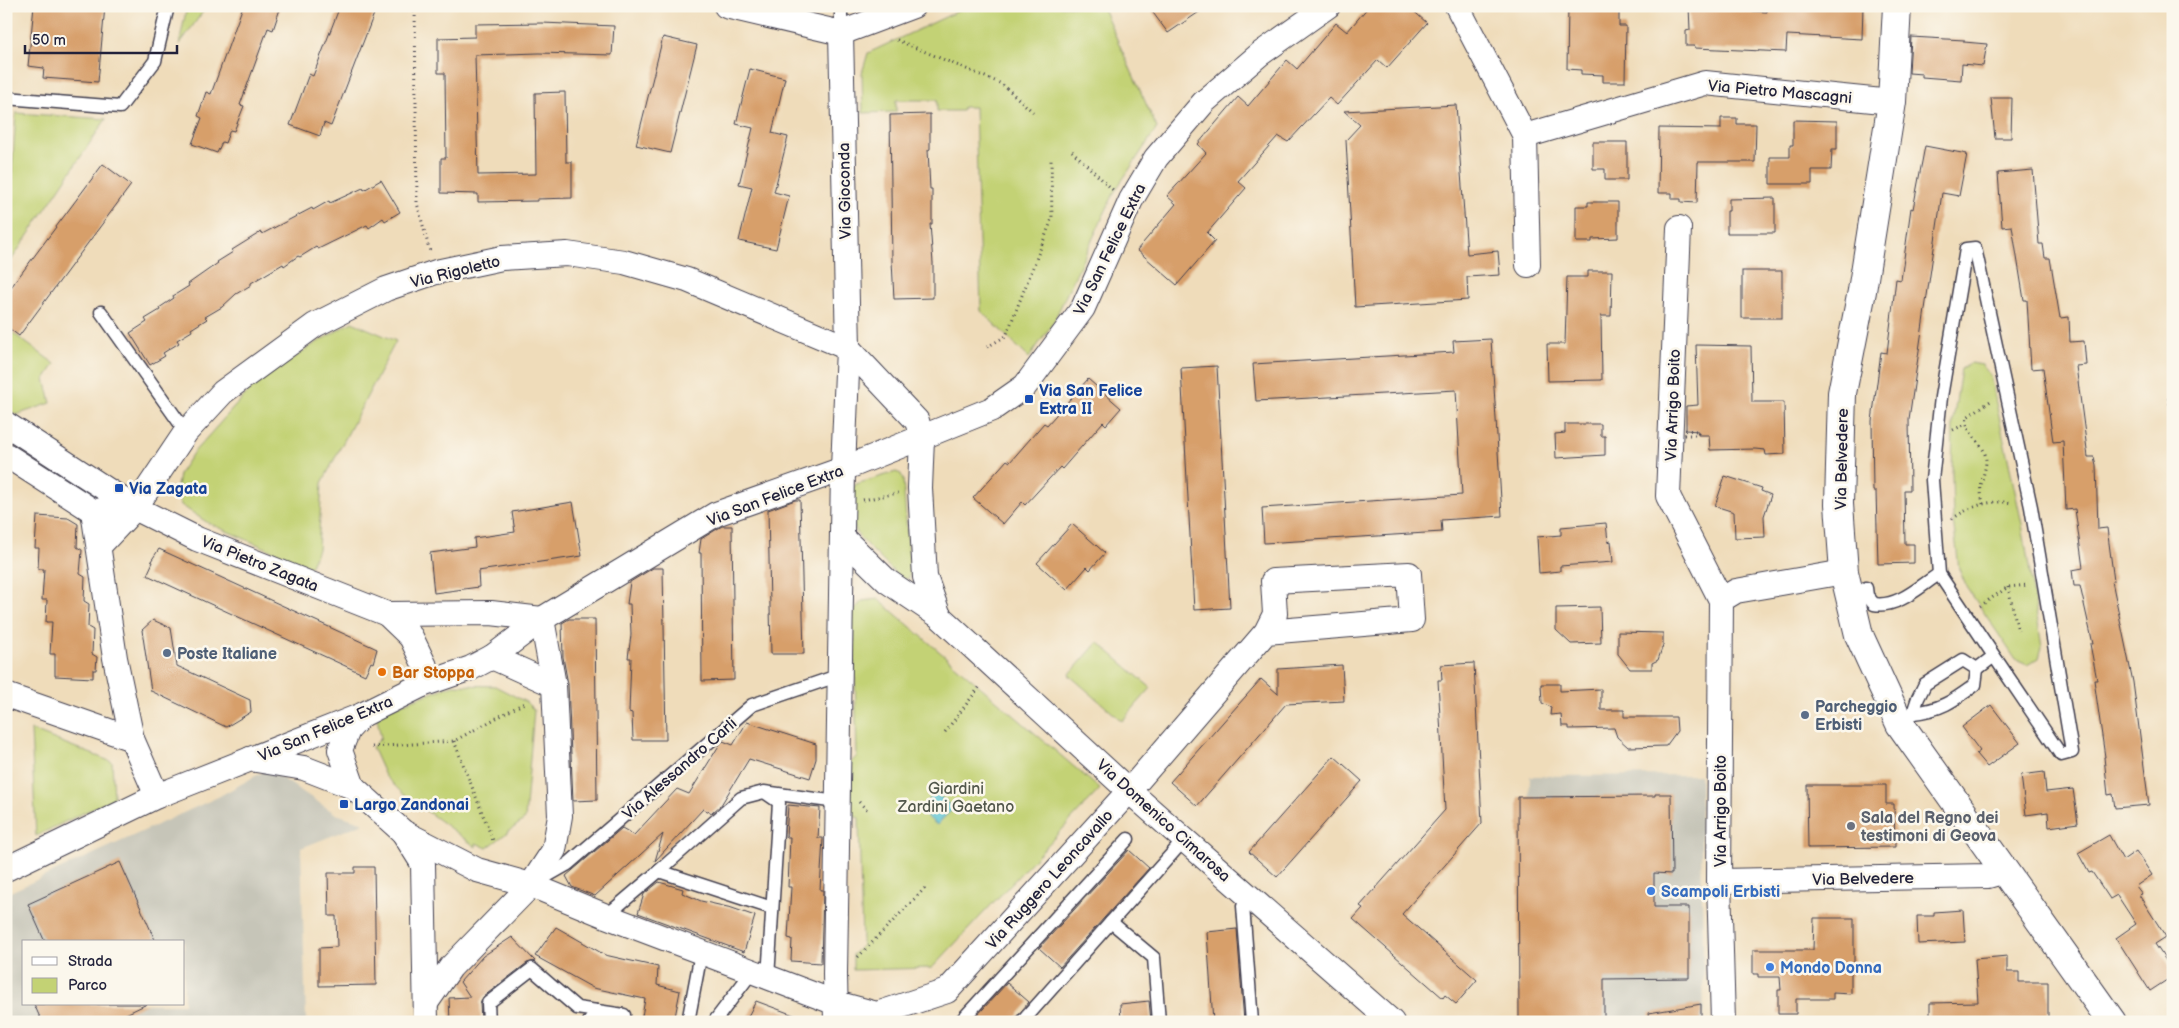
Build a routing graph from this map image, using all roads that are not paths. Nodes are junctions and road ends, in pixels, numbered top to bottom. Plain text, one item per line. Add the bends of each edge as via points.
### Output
1 (168, 6) edge
2 (726, 6) edge
3 (841, 6) edge
4 (912, 6) edge
5 (1328, 6) edge
6 (1457, 6) edge
7 (1897, 6) edge
8 (841, 33) junction
9 (6, 98) edge
10 (1892, 102) junction
11 (1525, 136) junction
12 (1679, 228) dead end
13 (1528, 265) dead end
14 (102, 312) dead end
15 (848, 348) junction
16 (6, 424) edge
17 (186, 432) junction
18 (922, 438) junction
19 (6, 455) edge
20 (843, 469) junction
21 (134, 508) junction
22 (93, 511) junction
23 (842, 537) junction
24 (99, 546) junction
25 (1844, 572) junction
26 (1939, 574) junction
27 (1866, 588) dead end
28 (1721, 600) junction
29 (387, 614) junction
30 (939, 616) junction
31 (542, 619) junction
32 (1266, 632) junction
33 (492, 657) junction
34 (1985, 662) junction
35 (840, 675) junction
36 (422, 685) junction
37 (554, 685) junction
38 (6, 695) edge
39 (362, 715) junction
40 (1907, 718) junction
41 (132, 740) junction
42 (250, 759) junction
43 (353, 787) junction
44 (1129, 790) junction
45 (764, 792) junction
46 (157, 796) junction
47 (838, 802) junction
48 (403, 832) junction
49 (1128, 839) dead end
50 (1185, 839) junction
51 (6, 869) edge
52 (2005, 871) junction
53 (659, 872) junction
54 (1719, 881) junction
55 (531, 885) junction
56 (1252, 898) junction
57 (772, 908) junction
58 (606, 916) junction
59 (1111, 922) junction
60 (701, 952) junction
61 (760, 975) junction
62 (597, 1011) junction
63 (426, 1012) edge
64 (836, 1012) edge
65 (624, 1014) dead end
66 (489, 1022) edge
67 (589, 1022) edge
68 (606, 1022) edge
69 (688, 1022) edge
70 (714, 1022) edge
71 (960, 1022) edge
72 (1022, 1022) edge
73 (1159, 1022) edge
74 (1252, 1022) edge
75 (1392, 1022) edge
76 (1723, 1022) edge
77 (2112, 1022) edge

1 - 9 lane via 154,61 120,107
2 - 8 street
3 - 8 lane
4 - 8 street
5 - 18 street, Via San Felice Extra via 1260,54 1204,102 1156,158 1131,200 1083,308 1025,386 986,412
6 - 11 street
7 - 10 street, Via Belvedere
8 - 15 street, Via Gioconda
10 - 11 street, Via Pietro Mascagni via 1705,83
10 - 25 street, Via Belvedere via 1842,393 1839,504
11 - 13 street
12 - 28 street, Via Arrigo Boito via 1668,496
14 - 17 lane
15 - 17 street, Via Rigoletto via 687,280 624,262 558,255 502,258 436,272 386,289 315,325 223,392
15 - 18 street via 918,421
15 - 20 street, Via Gioconda
16 - 21 street, Via Pietro Zagata
17 - 21 street, Via Rigoletto
18 - 20 street, Via San Felice Extra
18 - 30 street, Via Domenico Cimarosa via 920,488 925,577
19 - 22 street
20 - 23 street
20 - 31 street, Via San Felice Extra via 716,514
21 - 22 street
21 - 24 street
21 - 29 street, Via Pietro Zagata via 197,539
22 - 24 street
23 - 30 street, Via Domenico Cimarosa via 887,581
23 - 35 street
24 - 41 street via 115,658
25 - 28 street via 1736,591
25 - 40 street, Via Belvedere via 1859,635
26 - 27 lane via 1885,606 1874,604 1867,596
26 - 34 lane via 1967,616
26 - 34 lane via 1932,480 1941,396 1966,249 1975,248 2031,507 2072,752 2061,755
28 - 54 street, Via Arrigo Boito
29 - 31 street, Via Pietro Zagata via 491,613
29 - 36 street, Via Pietro Zagata via 411,637 424,666
30 - 44 street, Via Domenico Cimarosa
31 - 33 street, Via San Felice Extra
31 - 37 street
32 - 32 street, Via Ruggero Leoncavallo via 1412,620 1409,574 1273,581 1276,614
32 - 44 street, Via Ruggero Leoncavallo
33 - 36 street, Via San Felice Extra
33 - 37 street
34 - 40 lane via 1975,685 1946,706
34 - 40 lane via 1964,660 1925,684
35 - 47 street
35 - 55 lane, Via Alessandro Carli via 752,705 568,864
36 - 39 street, Via San Felice Extra
37 - 55 street via 560,816 554,850
38 - 41 street
39 - 42 street, Via San Felice Extra
39 - 43 street via 348,730 340,750
40 - 52 street, Via Belvedere
41 - 46 street
42 - 43 street via 304,768
42 - 46 street, Via San Felice Extra
43 - 48 street
44 - 50 street, Via Domenico Cimarosa
44 - 64 street, Via Ruggero Leoncavallo via 947,991 877,1014
45 - 47 lane
45 - 53 lane via 741,798
45 - 57 lane via 779,802
46 - 51 street, Via San Felice Extra
47 - 64 street
48 - 55 street via 477,870
48 - 63 street via 422,864
49 - 71 lane
50 - 56 street, Via Domenico Cimarosa
50 - 59 lane
52 - 54 street, Via Belvedere via 1988,876
52 - 77 street, Via Belvedere
53 - 57 lane
53 - 58 lane
54 - 76 street, Via Arrigo Boito
55 - 58 street
55 - 63 street via 451,967
56 - 74 lane via 1243,906
56 - 75 street, Via Domenico Cimarosa
57 - 61 lane
58 - 60 street
59 - 72 lane
59 - 73 lane via 1154,958
60 - 61 street
60 - 69 lane
61 - 64 street
61 - 70 lane
62 - 65 lane
62 - 66 lane via 577,1008 532,969 488,1003
62 - 67 lane
62 - 68 lane

